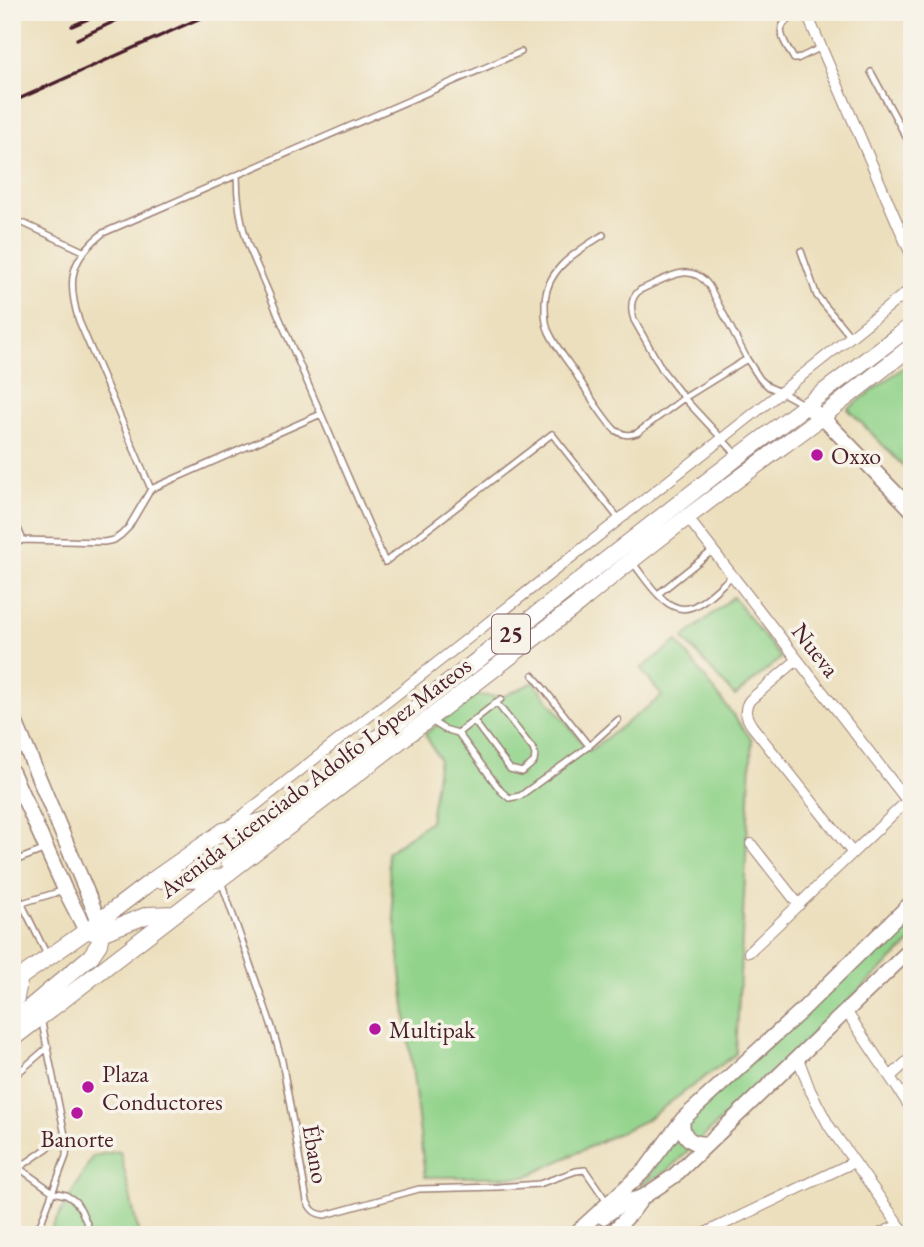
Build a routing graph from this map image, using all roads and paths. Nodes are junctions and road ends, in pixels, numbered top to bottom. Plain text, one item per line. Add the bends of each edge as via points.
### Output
1 (798, 12) edge
2 (806, 12) edge
3 (820, 48) junction
4 (521, 52) dead end
5 (871, 72) dead end
6 (912, 148) edge
7 (912, 175) edge
8 (237, 176) junction
9 (912, 190) edge
10 (12, 220) edge
11 (603, 235) dead end
12 (83, 251) junction
13 (801, 251) dead end
14 (912, 257) edge
15 (912, 288) edge
16 (912, 324) edge
17 (851, 337) junction
18 (912, 346) edge
19 (747, 359) junction
20 (781, 392) junction
21 (684, 398) junction
22 (805, 406) junction
23 (321, 414) junction
24 (822, 417) junction
25 (723, 438) junction
26 (738, 457) junction
27 (151, 489) junction
28 (912, 510) edge
29 (12, 514) edge
30 (687, 517) junction
31 (619, 519) junction
32 (23, 540) junction
33 (12, 545) edge
34 (712, 551) junction
35 (631, 561) junction
36 (732, 576) junction
37 (657, 594) junction
38 (797, 660) junction
39 (533, 675) dead end
40 (12, 714) edge
41 (428, 719) junction
42 (474, 720) junction
43 (618, 720) dead end
44 (458, 733) junction
45 (589, 746) junction
46 (12, 772) edge
47 (909, 804) edge
48 (275, 818) junction
49 (223, 831) junction
50 (751, 844) dead end
51 (46, 849) junction
52 (852, 852) junction
53 (12, 862) edge
54 (220, 878) junction
55 (153, 880) junction
56 (12, 884) edge
57 (65, 890) junction
58 (22, 902) junction
59 (912, 902) edge
60 (799, 905) junction
61 (12, 906) edge
62 (174, 914) junction
63 (95, 928) junction
64 (912, 948) edge
65 (749, 952) dead end
66 (48, 958) junction
67 (12, 961) edge
68 (16, 979) edge
69 (12, 1005) edge
70 (846, 1011) junction
71 (41, 1017) junction
72 (12, 1031) edge
73 (12, 1039) edge
74 (48, 1047) junction
75 (912, 1057) edge
76 (798, 1058) junction
77 (890, 1077) junction
78 (12, 1078) edge
79 (912, 1110) edge
80 (684, 1119) junction
81 (66, 1135) junction
82 (708, 1143) junction
83 (854, 1162) junction
84 (12, 1163) edge
85 (19, 1168) junction
86 (53, 1192) junction
87 (643, 1197) junction
88 (604, 1212) junction
89 (899, 1225) junction
90 (613, 1234) edge
91 (30, 1235) edge
92 (92, 1235) edge
93 (573, 1235) edge
94 (584, 1235) edge
95 (701, 1235) edge
96 (877, 1235) edge
97 (908, 1235) edge

1 - 3 lane via 785,21 781,31 794,59
2 - 3 street
3 - 14 street
4 - 8 lane
5 - 6 lane
7 - 9 lane
8 - 12 lane via 103,233
8 - 23 lane via 238,208 248,245
10 - 12 lane
11 - 21 lane via 554,274 545,301 548,331 609,423 622,435 637,433
12 - 27 lane via 72,281 72,300
13 - 17 lane via 817,296
15 - 17 street
16 - 22 main road, Avenida Licenciado Adolfo López Mateos / 25
17 - 20 street
18 - 24 main road, Avenida Licenciado Adolfo López Mateos / 25
19 - 20 lane via 765,384
19 - 21 lane
19 - 21 lane via 701,276 684,272 640,290 631,304 634,320
20 - 22 lane
20 - 25 street
21 - 25 lane
22 - 24 street
22 - 26 main road, Avenida Licenciado Adolfo López Mateos / 25
23 - 27 lane
23 - 31 lane via 385,562 552,434
24 - 28 street
24 - 30 main road, Avenida Licenciado Adolfo López Mateos / 25
25 - 26 lane
25 - 31 street
26 - 48 main road, Avenida Licenciado Adolfo López Mateos / 25
27 - 32 lane via 128,528 114,540
29 - 32 lane
30 - 34 street, Nueva
30 - 35 main road, Avenida Licenciado Adolfo López Mateos / 25
31 - 49 street
32 - 33 lane
34 - 36 street, Nueva
34 - 37 lane
35 - 37 lane
35 - 41 main road, Avenida Licenciado Adolfo López Mateos / 25
36 - 37 lane via 692,607 674,608
36 - 38 street, Nueva
38 - 47 street, Nueva
38 - 52 street via 750,700 746,713
39 - 45 lane
40 - 63 street
41 - 44 lane
41 - 54 main road, Avenida Licenciado Adolfo López Mateos / 25
42 - 42 lane via 498,701 533,749 534,762 522,772 510,769
42 - 44 lane
43 - 45 lane
44 - 45 lane via 500,791 512,799
46 - 51 street
47 - 52 street
48 - 49 main road, Avenida Licenciado Adolfo López Mateos / 25
48 - 54 main road via 224,864
49 - 55 main road, Avenida Licenciado Adolfo López Mateos / 25
50 - 60 street
51 - 53 lane
51 - 57 street
52 - 60 street
54 - 55 main road
54 - 62 main road, Avenida Licenciado Adolfo López Mateos / 25
54 - 88 lane, Ébano via 278,1048 311,1209 325,1215 419,1189 540,1184 585,1170
55 - 63 main road, Avenida Licenciado Adolfo López Mateos / 25
56 - 58 lane
57 - 58 lane
57 - 63 street
58 - 61 lane
58 - 66 lane
59 - 80 street
60 - 65 street
62 - 63 main road via 148,915
62 - 71 main road, Avenida Licenciado Adolfo López Mateos / 25
63 - 66 main road, Avenida Licenciado Adolfo López Mateos / 25
63 - 72 main road via 99,944 91,956 28,1009
64 - 70 street
66 - 68 main road, Avenida Licenciado Adolfo López Mateos / 25
67 - 68 lane
68 - 69 main road
70 - 76 street
70 - 77 street
71 - 73 main road, Avenida Licenciado Adolfo López Mateos / 25
71 - 74 lane
74 - 78 lane
74 - 81 lane
75 - 77 street
76 - 82 street
76 - 83 street via 818,1109
77 - 79 street
80 - 82 street via 687,1138 697,1144
80 - 88 street via 646,1169
81 - 85 lane
81 - 86 lane via 66,1156
82 - 87 street via 674,1176
83 - 89 street
83 - 95 street
84 - 85 lane
85 - 86 lane
86 - 91 lane via 41,1223
86 - 92 lane via 75,1201
87 - 88 street
87 - 90 street
88 - 90 street
88 - 93 street
88 - 94 street
89 - 96 street
89 - 97 street

